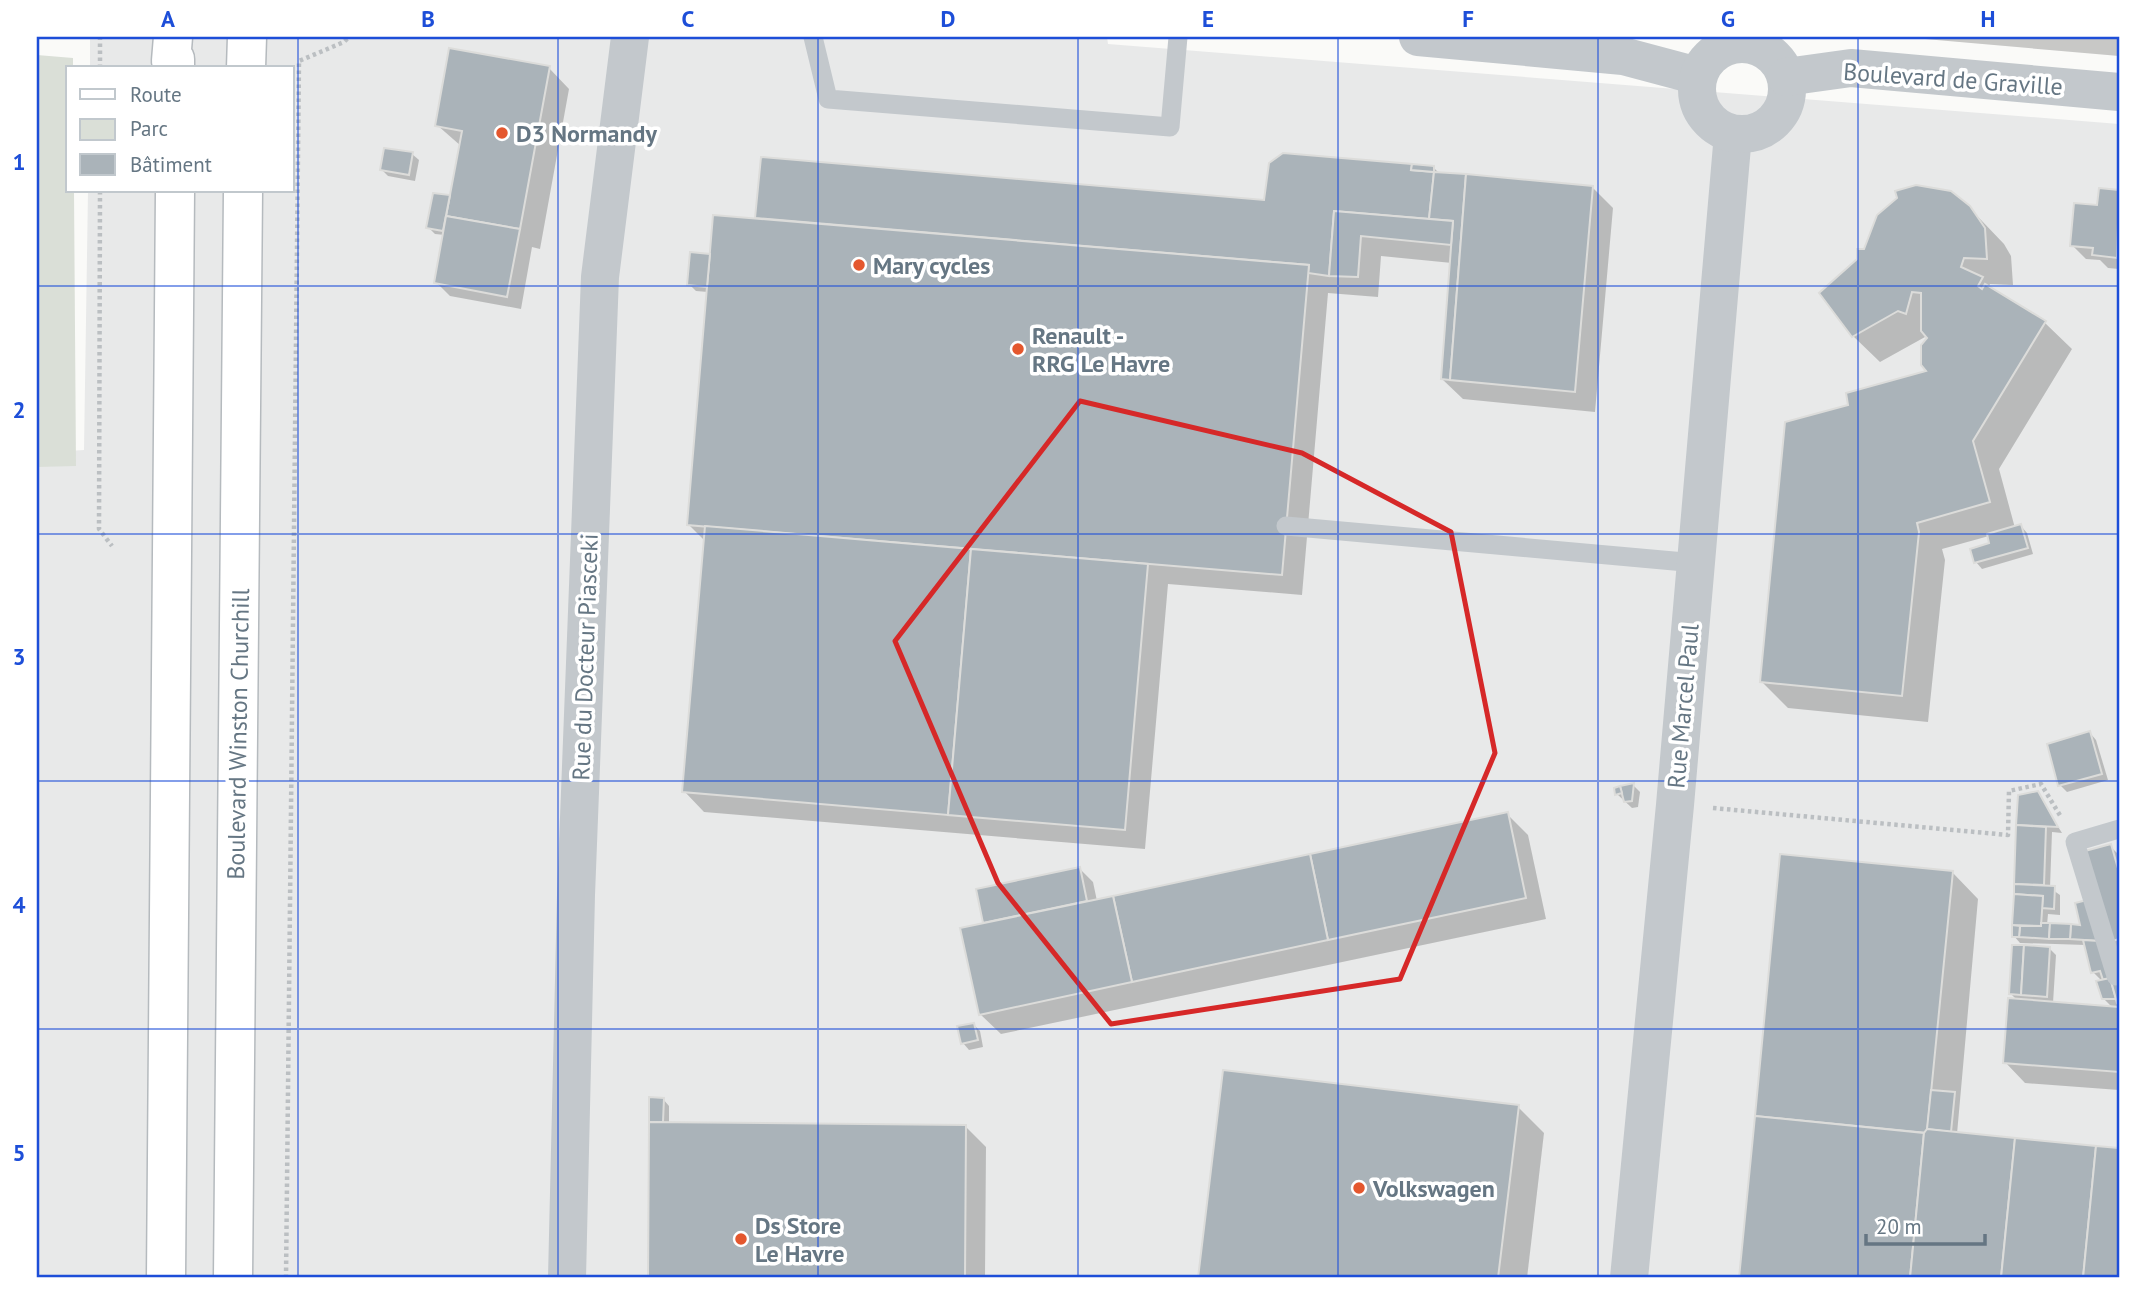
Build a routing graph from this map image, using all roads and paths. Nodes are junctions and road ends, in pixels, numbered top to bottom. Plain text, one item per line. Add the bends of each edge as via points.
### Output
1 (100, 37) edge
2 (173, 37) edge
3 (247, 37) edge
4 (349, 37) edge
5 (630, 37) edge
6 (813, 37) edge
7 (1178, 37) edge
8 (1418, 37) edge
9 (100, 66) edge
10 (174, 66) edge
11 (246, 66) edge
12 (1698, 76) junction
13 (1786, 77) junction
14 (2119, 92) edge
15 (1733, 134) junction
16 (100, 192) edge
17 (175, 192) edge
18 (243, 192) edge
19 (1286, 526) dead end
20 (112, 546) dead end
21 (1696, 563) junction
22 (1675, 805) junction
23 (2119, 829) edge
24 (2075, 842) junction
25 (2116, 975) dead end
26 (166, 1278) edge
27 (233, 1278) edge
28 (286, 1278) edge
29 (567, 1278) edge
30 (1629, 1278) edge

1 - 9 path
2 - 10 main road via 170,61 174,60
3 - 11 main road
4 - 28 path via 299,61
5 - 29 street, Rue du Docteur Piasceki via 600,277 576,895
6 - 7 lane via 828,99 1170,127
8 - 12 street via 1623,56
12 - 13 street via 1715,52 1743,43 1770,52
12 - 15 street via 1700,106 1707,119
13 - 14 street, Boulevard de Graville via 1851,68
13 - 15 street via 1786,100 1775,120 1763,130
15 - 21 street, Rue Marcel Paul
16 - 20 path via 99,528
17 - 26 main road
18 - 27 main road, Boulevard Winston Churchill
19 - 21 lane
21 - 22 street, Rue Marcel Paul
22 - 24 path via 2008,835 2009,791 2041,784
22 - 30 street, Rue Marcel Paul
23 - 24 lane
24 - 25 lane

